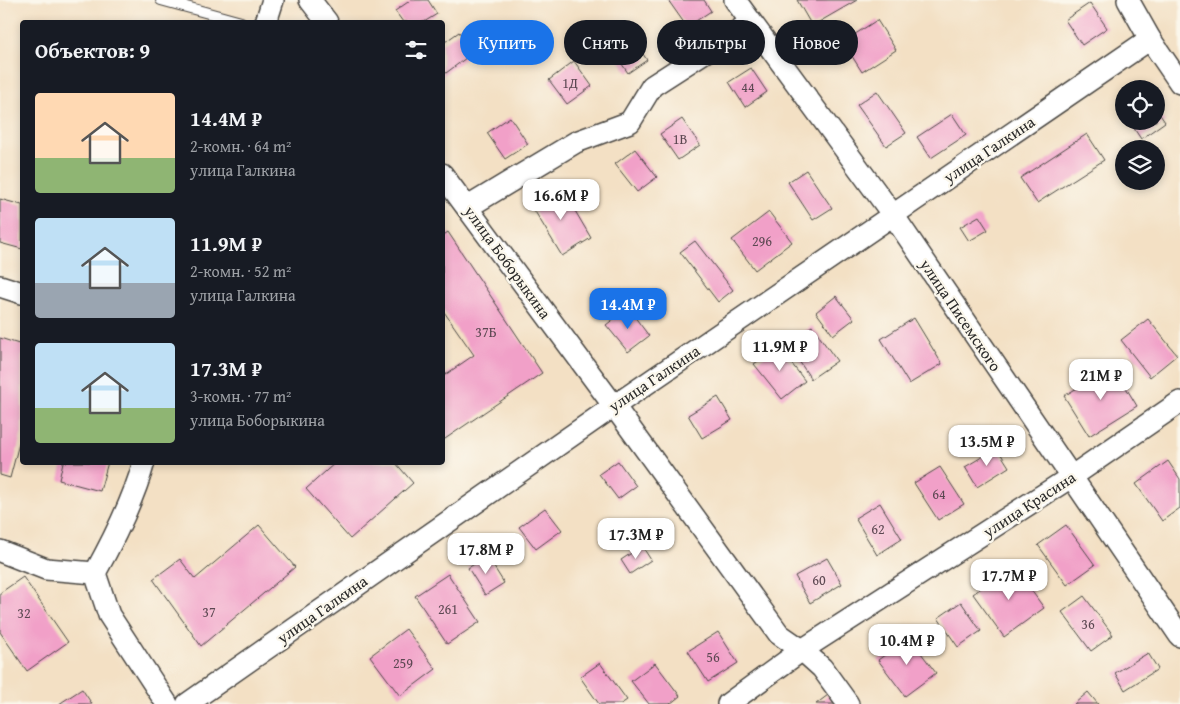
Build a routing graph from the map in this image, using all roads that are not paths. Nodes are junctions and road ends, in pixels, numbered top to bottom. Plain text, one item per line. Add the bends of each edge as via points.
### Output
1 (161, 0) edge
2 (273, 0) edge
3 (310, 0) edge
4 (735, 0) edge
5 (1128, 0) edge
6 (234, 20) edge
7 (267, 20) edge
8 (326, 20) edge
9 (748, 20) edge
10 (1150, 39) junction
11 (765, 43) edge
12 (685, 65) edge
13 (1180, 83) edge
14 (445, 178) edge
15 (468, 207) junction
16 (893, 215) junction
17 (0, 286) edge
18 (20, 292) edge
19 (1180, 402) edge
20 (614, 406) junction
21 (143, 465) edge
22 (1071, 478) junction
23 (0, 551) edge
24 (95, 573) junction
25 (1180, 636) edge
26 (802, 650) junction
27 (167, 704) edge
28 (187, 704) edge
29 (728, 704) edge
30 (848, 704) edge

1 - 6 lane
2 - 7 street
3 - 8 street
4 - 9 street, улица Писемского
5 - 10 street
10 - 13 street
10 - 16 street, улица Галкина
11 - 16 street, улица Писемского
12 - 15 street via 652,86 630,122 576,142
14 - 15 street, улица Боборыкина
15 - 20 street, улица Боборыкина
16 - 20 street, улица Галкина
16 - 22 street, улица Писемского
17 - 18 street
19 - 22 street, улица Красина
20 - 26 street, улица Боборыкина via 780,634
20 - 28 street, улица Галкина
21 - 24 street via 137,488
22 - 25 street, улица Писемского
22 - 26 street, улица Красина
23 - 24 street via 46,569
24 - 27 street via 109,615
26 - 29 street, улица Красина
26 - 30 street, улица Боборыкина via 822,668

